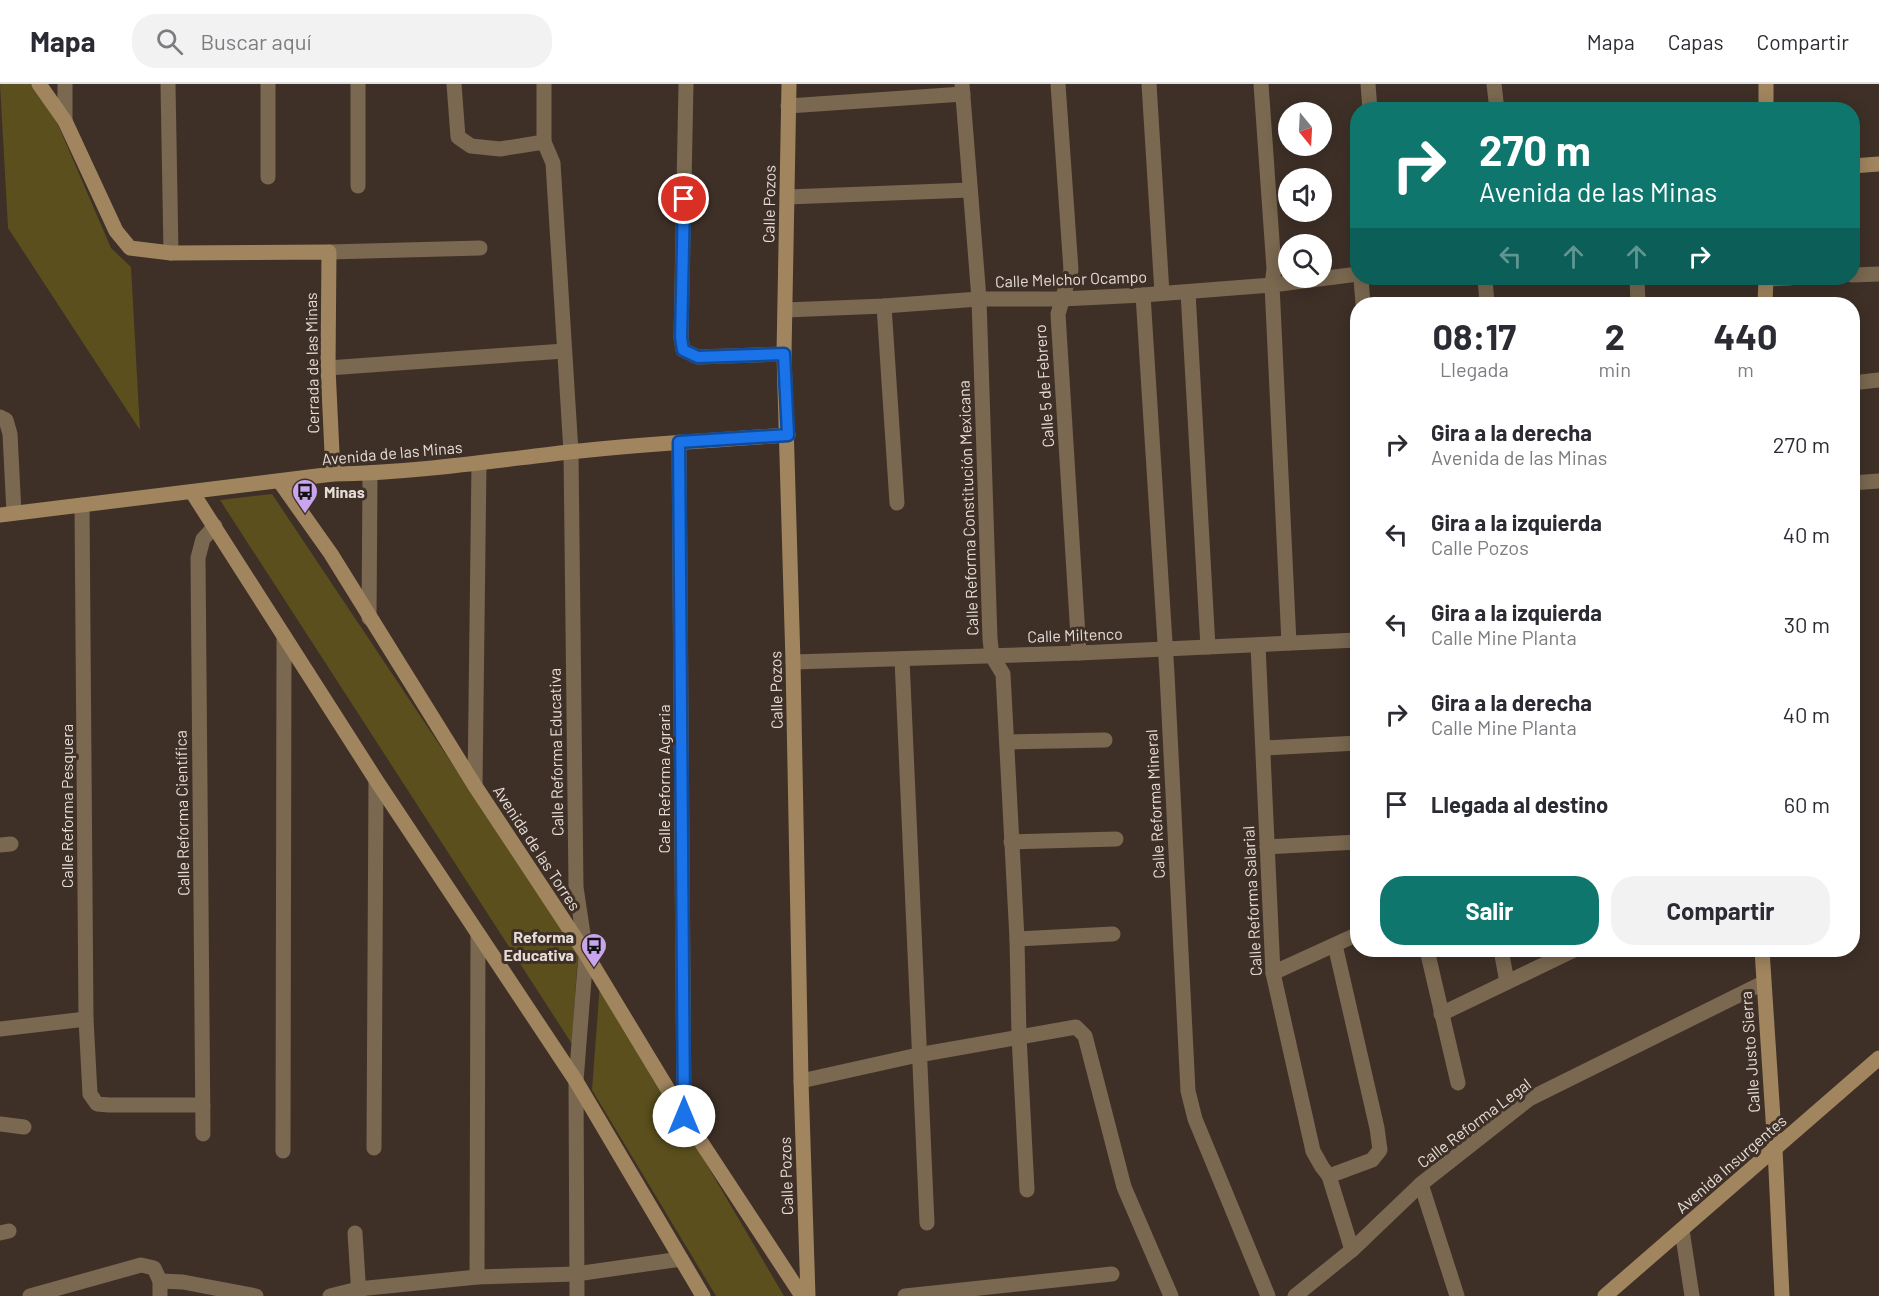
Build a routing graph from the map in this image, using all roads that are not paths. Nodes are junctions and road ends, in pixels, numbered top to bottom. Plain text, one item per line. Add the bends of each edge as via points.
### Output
1 (39, 84) edge
2 (65, 84) edge
3 (168, 84) edge
4 (268, 84) edge
5 (358, 84) edge
6 (454, 84) edge
7 (544, 84) edge
8 (686, 84) edge
9 (789, 84) edge
10 (1058, 84) edge
11 (1149, 84) edge
12 (1261, 84) edge
13 (1368, 84) edge
14 (1494, 84) edge
15 (1766, 84) edge
16 (963, 89) edge
17 (1369, 102) edge
18 (1496, 102) edge
19 (1766, 102) edge
20 (788, 106) junction
21 (65, 121) junction
22 (544, 142) junction
23 (1879, 164) edge
24 (1860, 165) edge
25 (268, 177) dead end
26 (358, 186) dead end
27 (970, 190) junction
28 (787, 197) junction
29 (480, 248) dead end
30 (329, 252) junction
31 (171, 253) junction
32 (1879, 274) edge
33 (1350, 275) edge
34 (1860, 275) edge
35 (1272, 285) junction
36 (1188, 292) junction
37 (1162, 293) junction
38 (1143, 295) junction
39 (980, 299) junction
40 (1062, 299) junction
41 (884, 306) junction
42 (786, 310) junction
43 (564, 351) junction
44 (784, 354) junction
45 (328, 368) junction
46 (1879, 380) edge
47 (1860, 381) edge
48 (3, 418) edge
49 (788, 435) junction
50 (679, 442) junction
51 (571, 452) junction
52 (479, 464) junction
53 (333, 474) junction
54 (370, 474) junction
55 (1879, 481) edge
56 (280, 482) junction
57 (1860, 482) edge
58 (192, 492) junction
59 (897, 503) dead end
60 (82, 505) junction
61 (7, 514) edge
62 (214, 526) junction
63 (369, 618) junction
64 (284, 636) junction
65 (1350, 640) edge
66 (1289, 643) junction
67 (1258, 645) junction
68 (1208, 647) junction
69 (1164, 649) junction
70 (1079, 653) junction
71 (992, 656) junction
72 (902, 658) junction
73 (793, 662) junction
74 (1105, 740) dead end
75 (1007, 742) junction
76 (1350, 743) edge
77 (1264, 748) junction
78 (376, 780) junction
79 (475, 786) junction
80 (1116, 839) dead end
81 (1011, 842) junction
82 (1350, 842) edge
83 (1267, 847) junction
84 (478, 934) junction
85 (1113, 934) dead end
86 (1350, 938) edge
87 (1017, 939) junction
88 (1335, 945) junction
89 (586, 954) junction
90 (1429, 957) edge
91 (1502, 957) edge
92 (1559, 957) edge
93 (1761, 957) edge
94 (1273, 973) junction
95 (1507, 982) junction
96 (1763, 983) junction
97 (1442, 1014) junction
98 (86, 1019) junction
99 (0, 1029) edge
100 (1019, 1036) junction
101 (918, 1055) junction
102 (1879, 1058) edge
103 (576, 1081) junction
104 (801, 1081) junction
105 (1458, 1083) dead end
106 (203, 1106) junction
107 (684, 1116) junction
108 (0, 1124) edge
109 (24, 1127) dead end
110 (203, 1134) dead end
111 (374, 1148) dead end
112 (1775, 1149) junction
113 (283, 1151) dead end
114 (1329, 1176) junction
115 (1421, 1184) junction
116 (1027, 1190) dead end
117 (927, 1223) dead end
118 (1682, 1230) junction
119 (355, 1233) dead end
120 (1352, 1250) junction
121 (681, 1259) junction
122 (576, 1274) junction
123 (1112, 1274) dead end
124 (477, 1277) junction
125 (160, 1289) edge
126 (359, 1293) edge
127 (1452, 1293) edge
128 (30, 1296) edge
129 (256, 1296) edge
130 (330, 1296) edge
131 (577, 1296) edge
132 (703, 1296) edge
133 (802, 1296) edge
134 (808, 1296) edge
135 (904, 1296) edge
136 (1171, 1296) edge
137 (1268, 1296) edge
138 (1295, 1296) edge
139 (1605, 1296) edge
140 (1692, 1296) edge
141 (1782, 1296) edge

1 - 21 street
2 - 21 street
3 - 31 street
4 - 25 street
5 - 26 street
6 - 22 street via 458,137 471,146 500,149
7 - 22 street
8 - 44 street via 683,350 698,357
9 - 20 street, Calle Pozos
10 - 40 street, Calle 5 de Febrero via 1071,270
11 - 37 street
12 - 35 street
13 - 17 street
14 - 18 street
15 - 19 street
16 - 20 street
16 - 27 street, Calle Reforma Constitución Mexicana
20 - 28 street, Calle Pozos
21 - 31 street via 116,231 130,248
22 - 43 street, Calle Reforma Educativa via 554,163
23 - 24 street
27 - 28 street
27 - 39 street, Calle Reforma Constitución Mexicana
28 - 42 street, Calle Pozos
29 - 30 street
30 - 31 street
30 - 45 street, Cerrada de las Minas
32 - 34 street
33 - 35 street, Calle Melchor Ocampo
35 - 36 street, Calle Melchor Ocampo
35 - 66 street
36 - 37 street, Calle Melchor Ocampo
36 - 68 street
37 - 38 street, Calle Melchor Ocampo
38 - 40 street, Calle Melchor Ocampo
38 - 69 street, Calle Reforma Mineral
39 - 40 street, Calle Melchor Ocampo
39 - 41 street, Calle Melchor Ocampo
39 - 71 street, Calle Reforma Constitución Mexicana
40 - 70 street, Calle 5 de Febrero via 1058,314
41 - 42 street, Calle Melchor Ocampo
41 - 59 street
42 - 44 street, Calle Pozos
43 - 45 street
43 - 51 street, Calle Reforma Educativa
44 - 49 street, Calle Pozos
45 - 53 street, Cerrada de las Minas
46 - 47 street
48 - 61 street via 10,434
49 - 50 street, Avenida de las Minas
49 - 73 street, Calle Pozos
50 - 51 street, Avenida de las Minas
50 - 107 street, Calle Reforma Agraria
51 - 52 street, Avenida de las Minas
51 - 89 street, Calle Reforma Educativa via 576,887
52 - 54 street, Avenida de las Minas
52 - 79 street
53 - 54 street, Avenida de las Minas
53 - 56 street, Avenida de las Minas
54 - 63 street
55 - 57 street
56 - 58 street, Avenida de las Minas
56 - 63 street, Avenida de las Torres via 331,554
58 - 60 street, Avenida de las Minas
58 - 62 street
60 - 61 street, Avenida de las Minas
60 - 98 street, Calle Reforma Pesquera
62 - 64 street
62 - 106 street, Calle Reforma Científica via 203,539 198,558
63 - 79 street, Avenida de las Torres
64 - 78 street
64 - 113 street
65 - 66 street, Calle Miltenco
66 - 67 street, Calle Miltenco
67 - 68 street, Calle Miltenco
67 - 77 street, Calle Reforma Salarial
68 - 69 street, Calle Miltenco
69 - 70 street, Calle Miltenco
69 - 137 street, Calle Reforma Mineral via 1188,1091 1195,1119
70 - 71 street, Calle Miltenco
71 - 72 street, Calle Miltenco
71 - 75 street, Calle Reforma Constitución Mexicana via 1003,674
72 - 73 street, Calle Miltenco
72 - 101 street
73 - 104 street, Calle Pozos
74 - 75 street
75 - 81 street, Calle Reforma Constitución Mexicana
76 - 77 street
77 - 83 street, Calle Reforma Salarial
78 - 84 street
78 - 111 street
79 - 89 street, Avenida de las Torres
80 - 81 street
81 - 87 street, Calle Reforma Constitución Mexicana
82 - 83 street
83 - 94 street, Calle Reforma Salarial
84 - 103 street
84 - 124 street
85 - 87 street
86 - 88 street
87 - 100 street, Calle Reforma Constitución Mexicana
88 - 94 street
88 - 114 street via 1380,1150 1372,1160
89 - 103 street, Calle Reforma Educativa
89 - 107 street, Avenida de las Torres
90 - 97 street
91 - 95 street
92 - 95 street
93 - 96 street, Calle Justo Sierra
94 - 114 street, Calle Reforma Salarial via 1313,1150
95 - 97 street
96 - 112 street, Calle Justo Sierra
96 - 115 street, Calle Reforma Legal via 1529,1099
97 - 105 street
98 - 99 street
98 - 106 street, Calle Reforma Pesquera via 90,1094 97,1104
100 - 101 street
100 - 116 street, Calle Reforma Constitución Mexicana
100 - 136 street via 1076,1027 1085,1036 1124,1187
101 - 104 street
101 - 117 street
102 - 112 street, Avenida Insurgentes
103 - 121 street
103 - 122 street, Calle Reforma Educativa
104 - 134 street, Calle Pozos
106 - 110 street, Calle Reforma Científica
107 - 133 street, Avenida de las Torres
108 - 109 street
112 - 118 street, Avenida Insurgentes
112 - 141 street, Calle Justo Sierra
114 - 120 street, Calle Reforma Salarial
115 - 120 street, Calle Reforma Legal
115 - 127 street
118 - 139 street, Avenida Insurgentes
118 - 140 street
119 - 126 street
120 - 138 street, Calle Reforma Legal
121 - 122 street
121 - 132 street
122 - 124 street
122 - 131 street, Calle Reforma Educativa
123 - 135 street
124 - 126 street
125 - 128 street via 154,1268 141,1265
125 - 129 street via 183,1282
126 - 130 street

